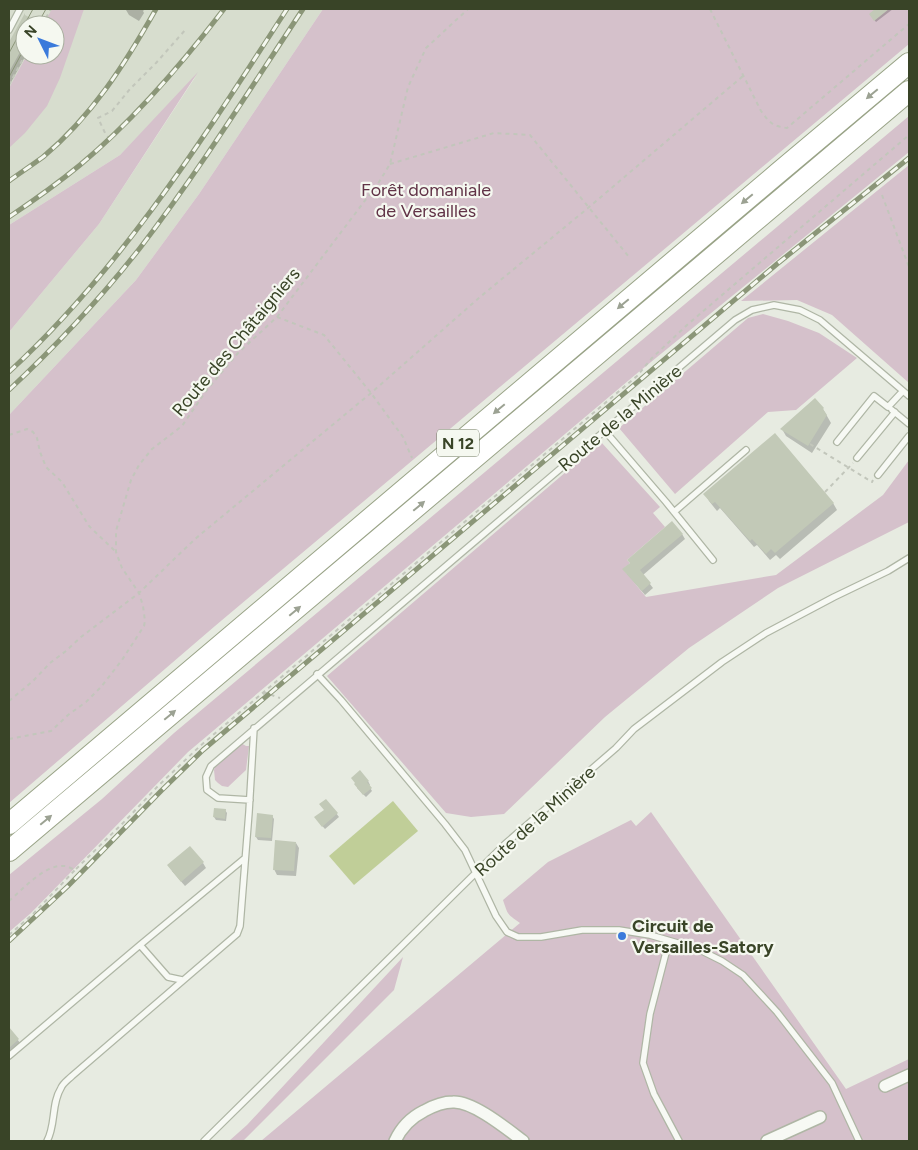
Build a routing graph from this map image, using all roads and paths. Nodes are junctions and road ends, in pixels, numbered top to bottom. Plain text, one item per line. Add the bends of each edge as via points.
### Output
1 (20, 9) edge
2 (468, 9) edge
3 (710, 9) edge
4 (909, 24) edge
5 (186, 29) dead end
6 (9, 30) edge
7 (909, 63) edge
8 (20, 65) edge
9 (743, 76) junction
10 (9, 85) edge
11 (909, 92) edge
12 (909, 136) edge
13 (110, 139) dead end
14 (390, 164) junction
15 (882, 195) dead end
16 (588, 208) junction
17 (629, 257) dead end
18 (909, 267) edge
19 (277, 317) junction
20 (903, 391) junction
21 (371, 393) junction
22 (909, 396) edge
23 (888, 407) junction
24 (895, 412) junction
25 (909, 424) edge
26 (605, 431) junction
27 (9, 435) edge
28 (909, 436) edge
29 (837, 442) dead end
30 (810, 444) dead end
31 (746, 450) dead end
32 (412, 458) dead end
33 (857, 458) joint
34 (849, 468) junction
35 (878, 475) joint
36 (825, 492) dead end
37 (674, 512) junction
38 (116, 552) junction
39 (909, 558) edge
40 (713, 560) dead end
41 (139, 593) junction
42 (317, 674) junction
43 (261, 694) junction
44 (9, 701) edge
45 (285, 702) junction
46 (254, 728) junction
47 (9, 739) edge
48 (250, 800) junction
49 (9, 824) edge
50 (9, 851) edge
51 (245, 858) junction
52 (75, 870) junction
53 (476, 873) junction
54 (9, 901) edge
55 (9, 935) edge
56 (669, 941) junction
57 (140, 946) junction
58 (182, 980) junction
59 (9, 1056) edge
60 (909, 1075) edge
61 (885, 1086) dead end
62 (820, 1117) dead end
63 (47, 1141) edge
64 (204, 1141) edge
65 (395, 1141) edge
66 (523, 1141) edge
67 (679, 1141) edge
68 (767, 1141) edge
69 (859, 1141) edge

1 - 6 lane
2 - 14 path, Route des Châtaigniers via 426,48 408,87
3 - 9 path
4 - 9 path via 787,128 770,122
5 - 13 path via 112,111 98,118
7 -> 49 highway, N 12
8 - 10 path
9 - 16 path
50 -> 11 highway, N 12
12 - 43 path via 687,325 637,376
14 - 16 path via 494,133 530,135
14 - 19 path, Route des Châtaigniers
15 - 18 path
16 - 17 path
16 - 21 path
19 - 21 path via 324,335
19 - 38 path, Route des Châtaigniers via 238,353 182,426 152,449 138,465 130,480 116,531
20 - 22 lane, Route de la Minière
20 - 23 lane
20 - 26 lane, Route de la Minière via 820,320 800,310 774,305 752,310 735,320
21 - 32 path via 403,438
21 - 41 path via 195,538
23 - 24 lane
23 - 29 lane via 874,396
24 - 25 lane
24 - 33 lane
26 - 37 lane
26 - 42 lane, Route de la Minière
27 - 38 path via 27,429 33,432 46,468 62,482 90,526
28 - 35 lane
30 - 34 path
31 - 37 lane
33 - 34 path
34 - 35 path via 872,482
34 - 36 path
37 - 40 lane
38 - 41 path, Route des Châtaigniers via 122,568
39 - 53 lane, Route de la Minière via 766,633 722,662 634,729
41 - 44 path via 81,637
41 - 47 path via 144,626 101,687 51,731
42 - 45 lane, Route de la Minière
42 - 53 lane via 445,824 465,850
43 - 45 path via 274,695
43 - 52 path via 180,764
45 - 46 lane, Route de la Minière
46 - 48 lane
46 - 48 lane, Route de la Minière via 211,766 206,777 207,790 218,798
48 - 51 lane
51 - 57 lane
51 - 58 lane via 237,934
52 - 54 path via 65,866 51,867
52 - 55 path
53 - 56 lane via 496,916 507,932 518,937 541,937 582,930 619,930
53 - 64 lane, Route de la Minière
56 - 67 lane via 650,1014 643,1063 654,1094
56 - 69 lane via 698,949 742,975 777,1012 832,1083
57 - 58 lane via 168,977
57 - 59 lane
58 - 63 lane via 61,1086
60 - 61 street
62 - 68 street
65 - 66 street via 400,1130 416,1115 453,1102 468,1104 481,1111

